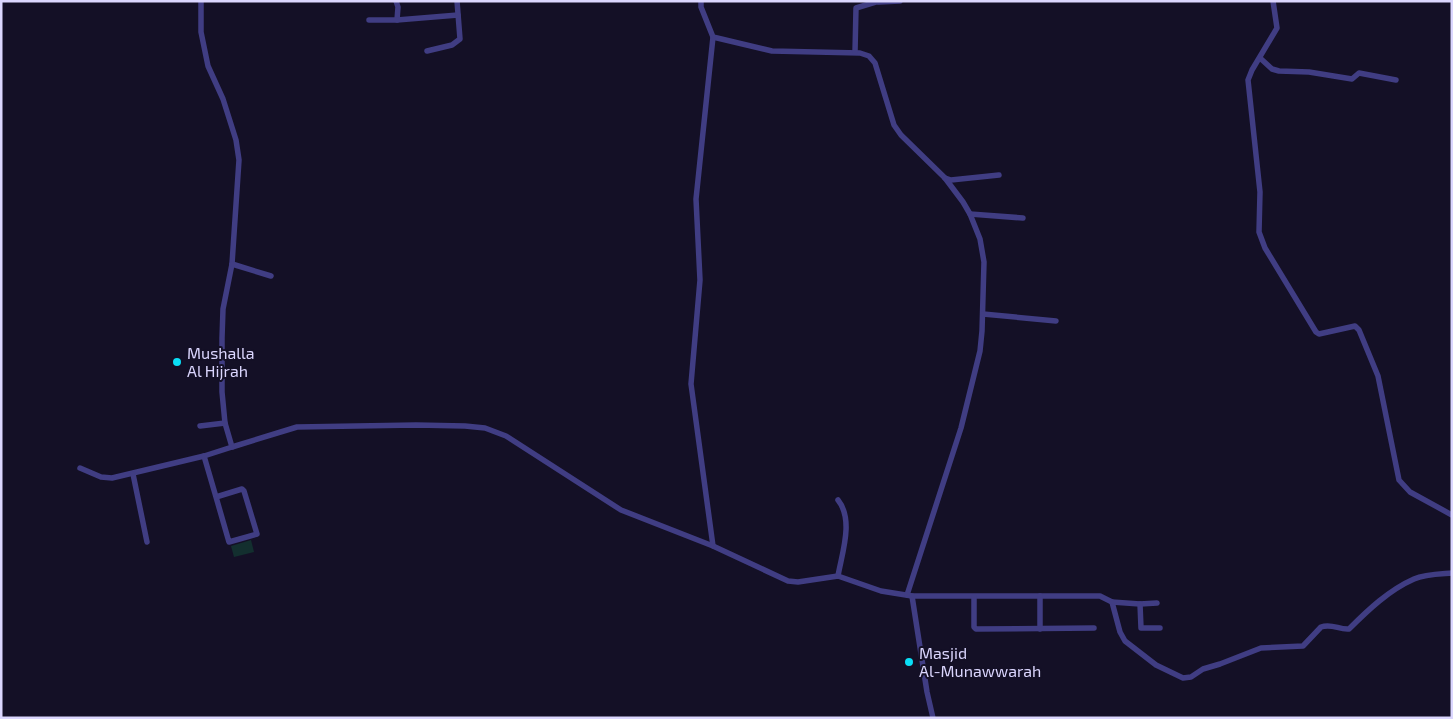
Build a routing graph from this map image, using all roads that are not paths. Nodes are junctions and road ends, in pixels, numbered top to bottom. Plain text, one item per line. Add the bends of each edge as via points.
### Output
1 (201, 1) edge
2 (396, 1) edge
3 (457, 1) edge
4 (701, 1) edge
5 (900, 1) edge
6 (1273, 1) edge
7 (879, 2) edge
8 (458, 15) junction
9 (369, 20) dead end
10 (397, 20) junction
11 (714, 37) junction
12 (427, 51) dead end
13 (854, 52) junction
14 (1260, 58) junction
15 (1396, 80) dead end
16 (999, 175) dead end
17 (946, 178) junction
18 (970, 214) junction
19 (1023, 218) dead end
20 (232, 264) junction
21 (271, 276) dead end
22 (982, 314) junction
23 (1056, 321) dead end
24 (225, 423) junction
25 (200, 426) dead end
26 (232, 447) junction
27 (204, 456) junction
28 (80, 468) dead end
29 (133, 474) junction
30 (216, 497) junction
31 (838, 500) dead end
32 (1452, 515) edge
33 (147, 542) dead end
34 (713, 546) junction
35 (1452, 573) edge
36 (838, 576) junction
37 (910, 595) junction
38 (1040, 596) junction
39 (974, 597) junction
40 (1112, 602) junction
41 (1156, 603) dead end
42 (1140, 604) junction
43 (1094, 628) dead end
44 (1160, 628) dead end
45 (1040, 629) junction
46 (933, 718) edge

1 - 20 street via 201,32 208,66 223,99 238,150
2 - 10 street
3 - 8 street
4 - 11 street
5 - 7 street
6 - 14 street via 1276,28
7 - 13 street via 856,8
8 - 10 street
8 - 12 street via 460,39
9 - 10 street
11 - 13 street via 772,51
11 - 34 street via 696,199 700,280 691,384
13 - 17 street via 869,56 875,63 898,131
14 - 15 street via 1279,71 1352,79 1361,74
14 - 32 street via 1248,80 1260,192 1258,228 1265,248 1316,332 1355,326 1359,330 1378,376 1399,480 1410,492
16 - 17 street
17 - 18 street
18 - 19 street
18 - 22 street via 983,250
20 - 21 street
20 - 24 street via 223,309
22 - 23 street
22 - 37 street via 980,352 967,409
24 - 25 street
24 - 26 street
26 - 27 street
26 - 34 street via 297,427 416,425 485,428 506,436 621,510
27 - 29 street
27 - 30 street
28 - 29 street via 105,478
29 - 33 street
30 - 30 street via 242,489 257,534 229,542
31 - 36 street via 846,522
34 - 36 street via 793,582
35 - 40 street via 1414,579 1377,602 1349,628 1325,625 1305,645 1287,648 1268,646 1183,678 1156,665 1126,641 1120,632
36 - 37 street via 881,591
37 - 39 street
37 - 46 street
38 - 39 street
38 - 40 street via 1096,595
38 - 45 street
39 - 45 street via 974,629
40 - 42 street
41 - 42 street
42 - 44 street via 1140,628
43 - 45 street

